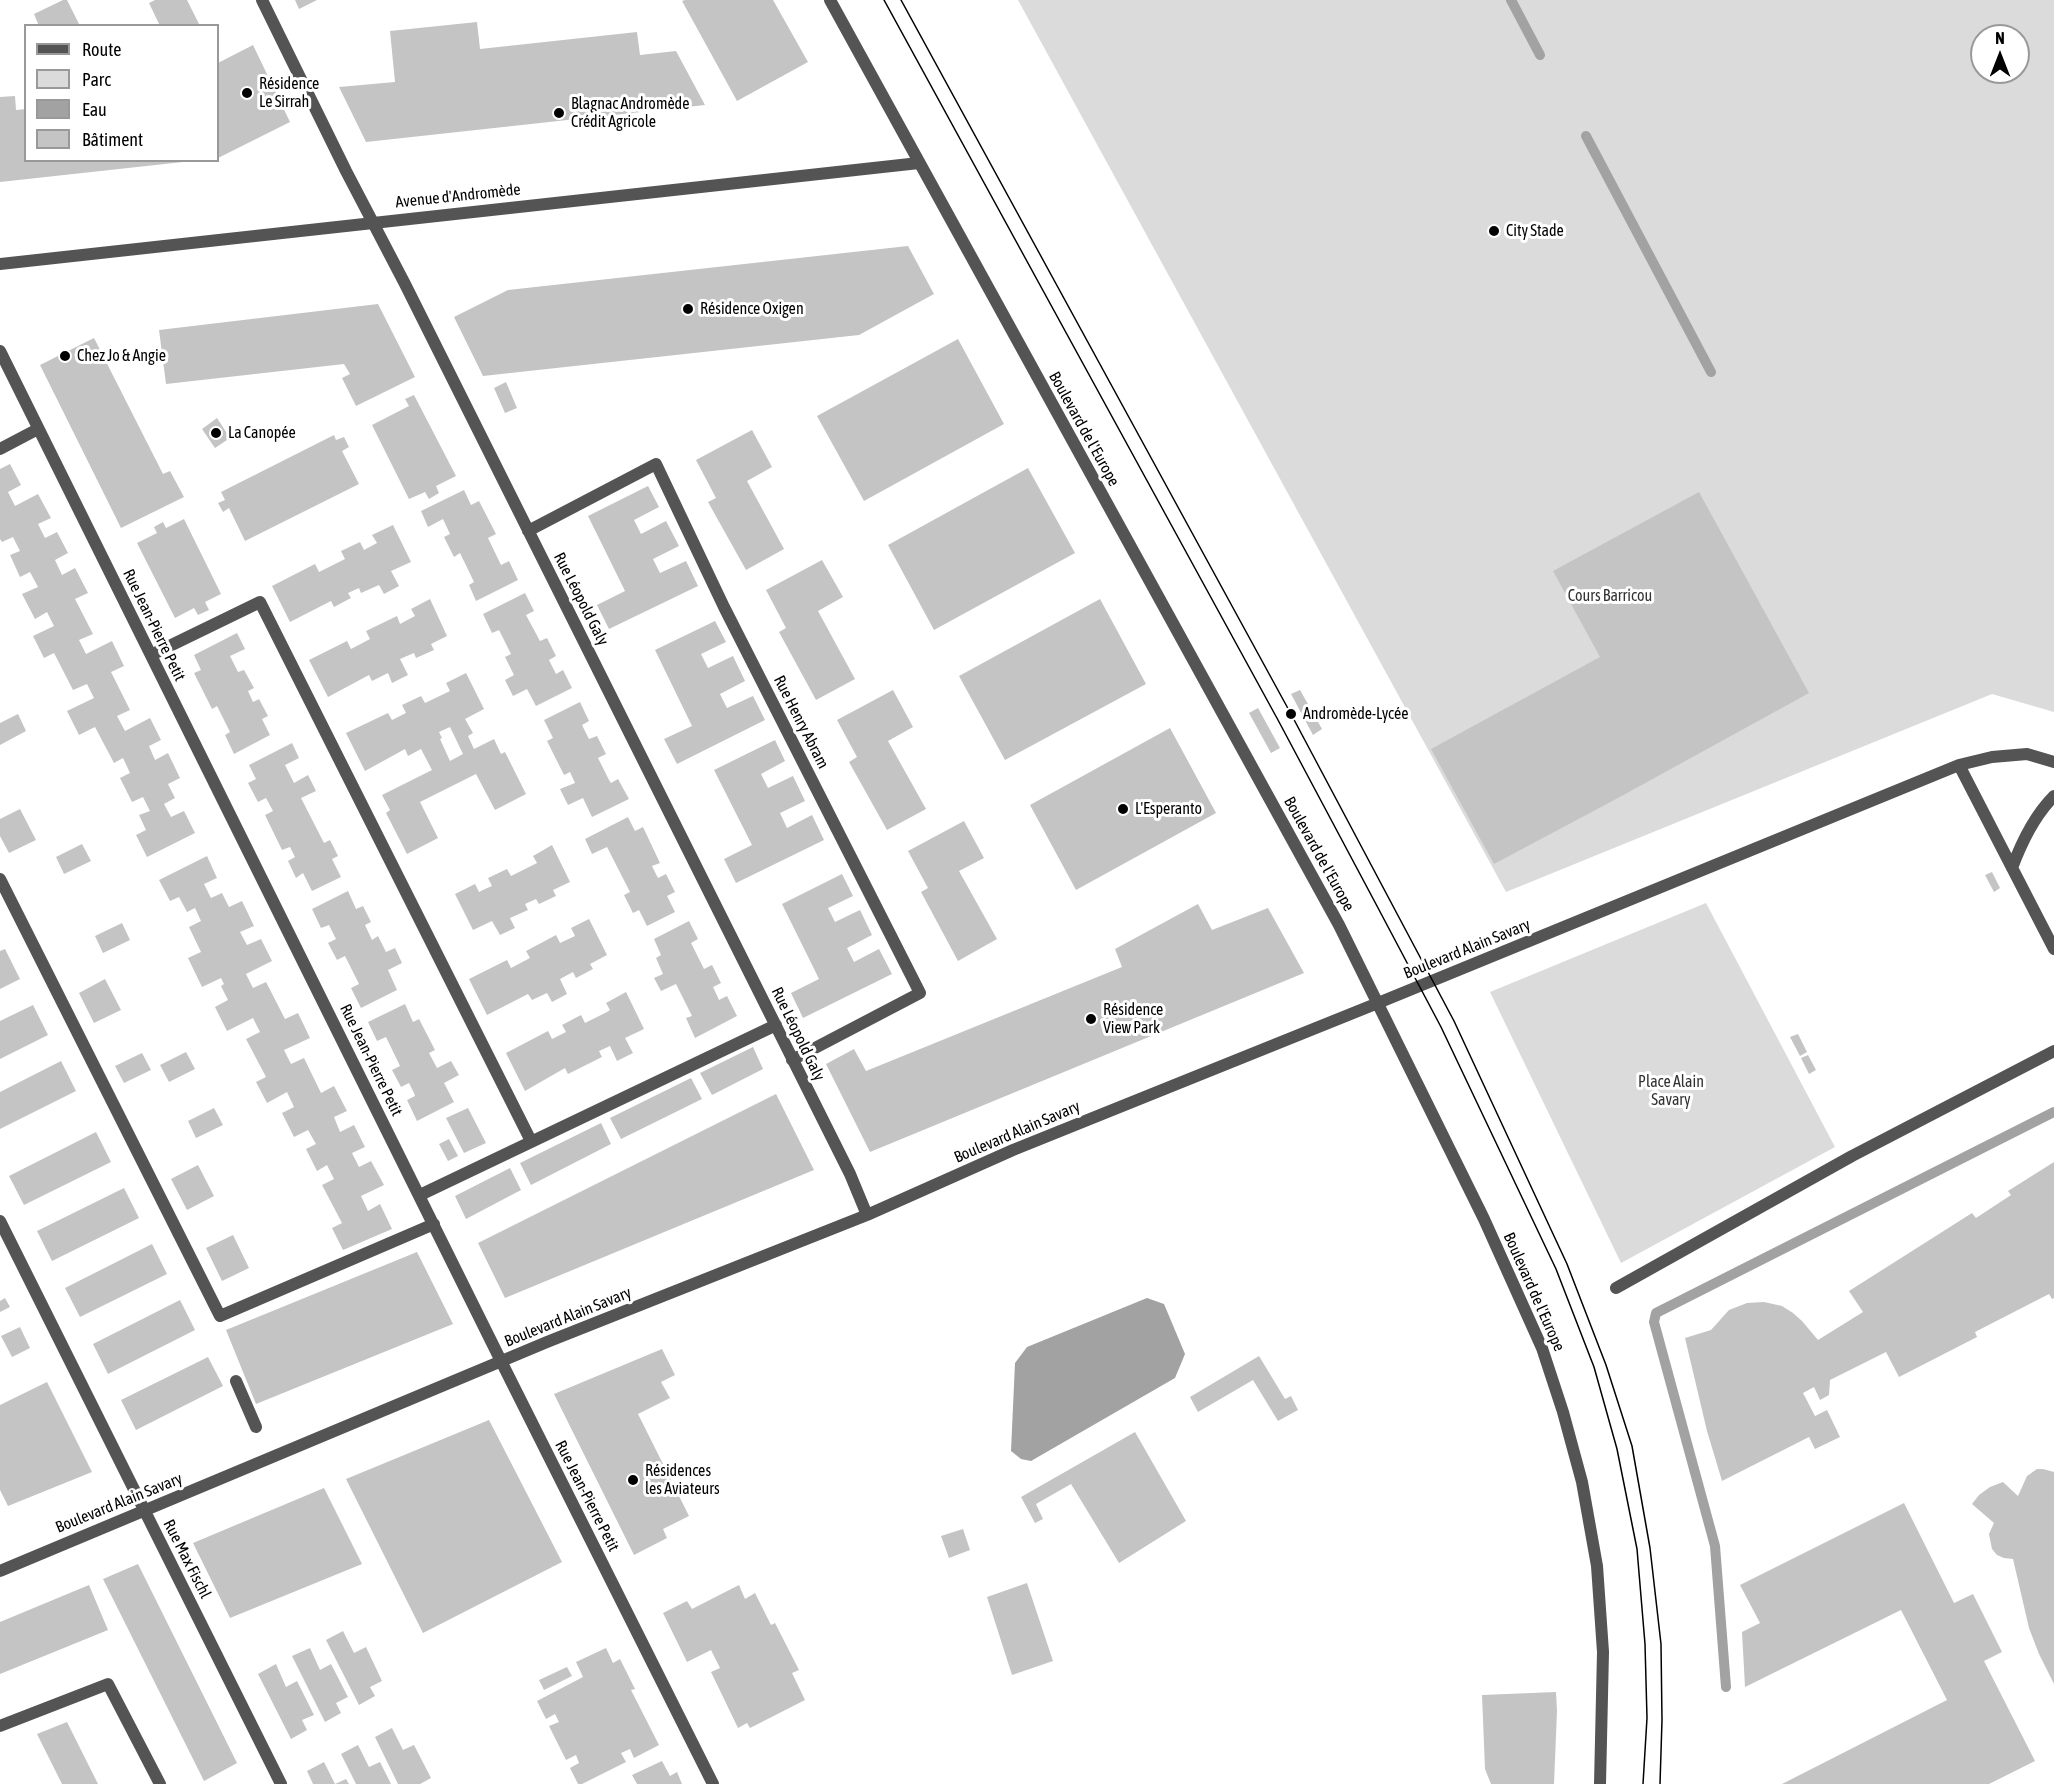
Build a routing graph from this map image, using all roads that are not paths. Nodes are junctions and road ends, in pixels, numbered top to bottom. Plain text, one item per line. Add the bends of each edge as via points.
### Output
1 (262, 0) edge
2 (830, 0) edge
3 (919, 163) junction
4 (372, 222) junction
5 (0, 264) edge
6 (0, 351) edge
7 (38, 429) junction
8 (0, 448) edge
9 (528, 531) junction
10 (151, 656) junction
11 (2054, 762) edge
12 (1959, 765) junction
13 (2054, 796) edge
14 (2012, 868) junction
15 (0, 879) edge
16 (2054, 949) edge
17 (1378, 1003) junction
18 (776, 1025) junction
19 (2054, 1051) edge
20 (792, 1060) junction
21 (531, 1141) junction
22 (420, 1195) junction
23 (867, 1215) junction
24 (0, 1221) edge
25 (434, 1224) junction
26 (1616, 1288) dead end
27 (501, 1362) junction
28 (236, 1381) dead end
29 (256, 1426) dead end
30 (144, 1511) junction
31 (0, 1570) edge
32 (0, 1726) edge
33 (160, 1784) edge
34 (281, 1784) edge
35 (713, 1784) edge
36 (1600, 1784) edge

1 - 4 street, Rue Léopold Galy
2 - 3 street, Boulevard de l'Europe
3 - 4 street, Avenue d'Andromède
3 - 17 street, Boulevard de l'Europe via 1326,900
4 - 5 street, Avenue d'Andromède
4 - 9 street, Rue Léopold Galy
6 - 7 street, Rue Jean-Pierre Petit
7 - 8 street
7 - 10 street, Rue Jean-Pierre Petit
9 - 18 street, Rue Léopold Galy
9 - 20 street, Rue Henry Abram via 656,464 724,607 920,993
10 - 21 street via 260,602
10 - 22 street, Rue Jean-Pierre Petit
11 - 12 street, Boulevard Alain Savary via 2026,754
12 - 14 street
12 - 17 street, Boulevard Alain Savary
13 - 14 street via 2035,819
14 - 16 street
15 - 25 street via 220,1316
17 - 23 street, Boulevard Alain Savary via 1013,1149
17 - 36 street, Boulevard de l'Europe via 1484,1219 1542,1348 1563,1412 1582,1482 1597,1566 1603,1652
18 - 20 street, Rue Léopold Galy
18 - 21 street
19 - 26 street via 1852,1156
20 - 23 street, Rue Léopold Galy
21 - 22 street
22 - 25 street, Rue Jean-Pierre Petit
23 - 27 street, Boulevard Alain Savary
24 - 30 street, Rue Max Fischl
25 - 27 street, Rue Jean-Pierre Petit
27 - 30 street, Boulevard Alain Savary
27 - 35 street, Rue Jean-Pierre Petit
28 - 29 street
30 - 31 street, Boulevard Alain Savary
30 - 34 street, Rue Max Fischl
32 - 33 street via 108,1684

